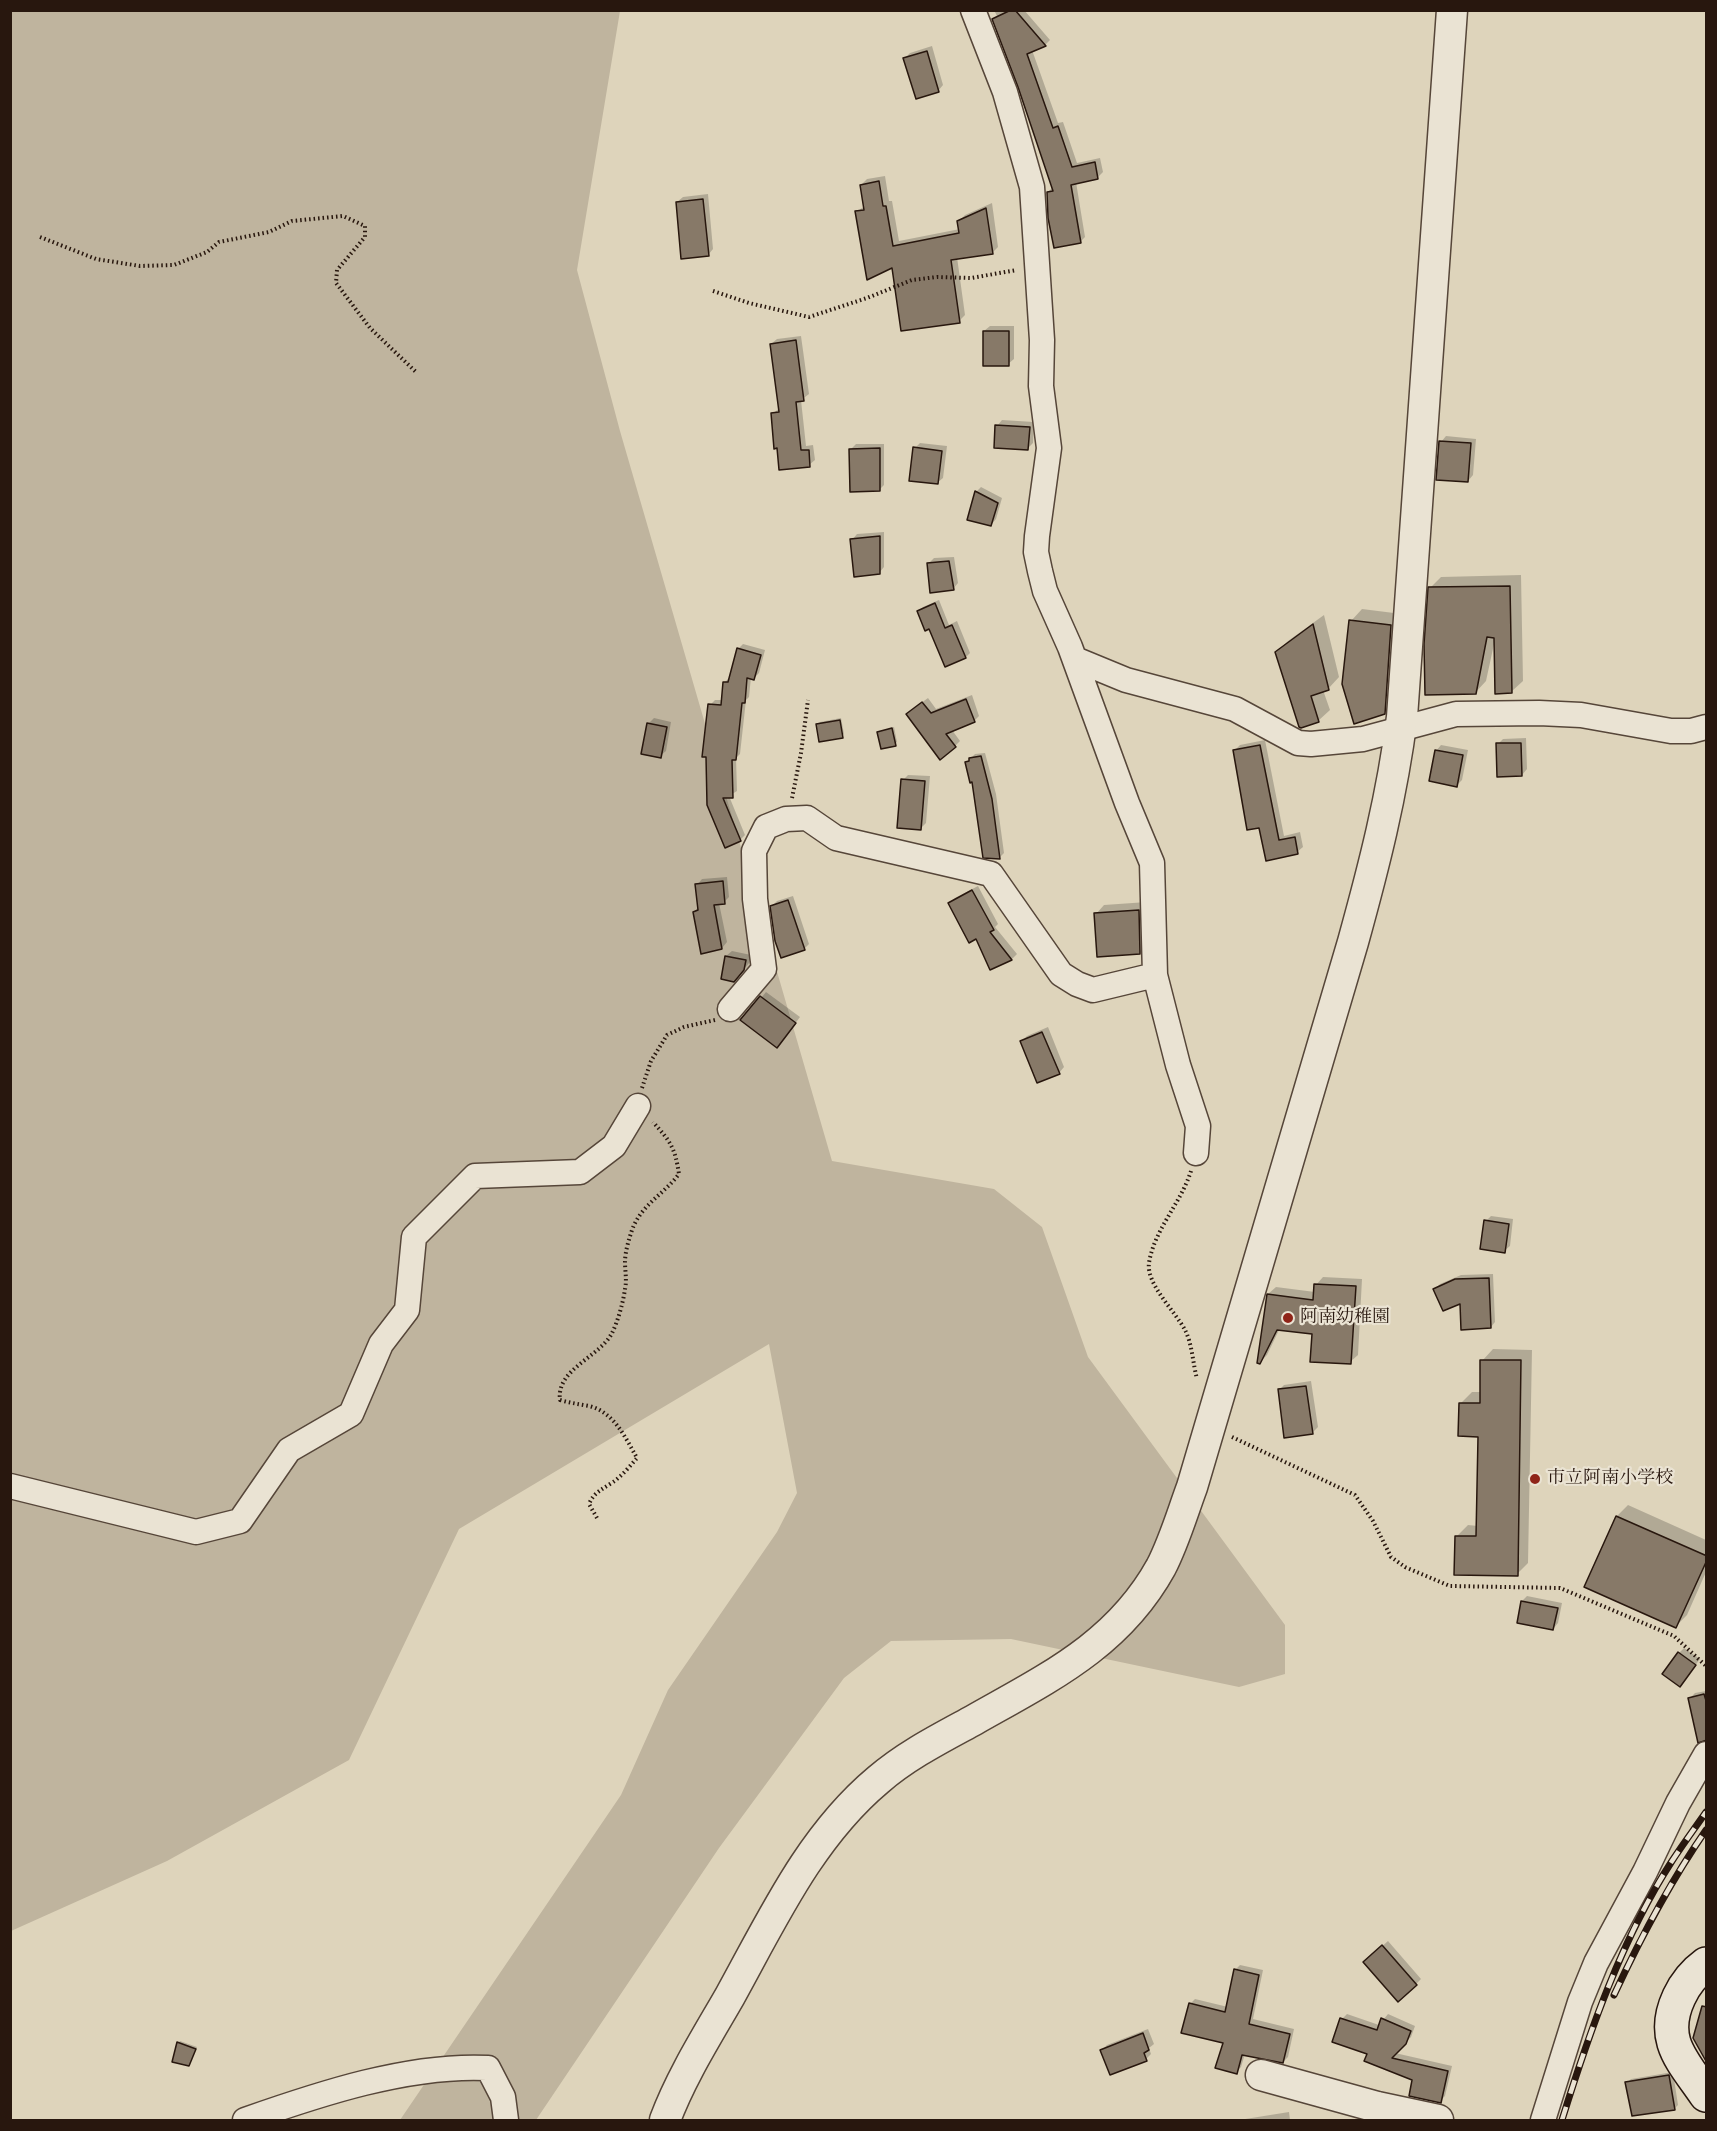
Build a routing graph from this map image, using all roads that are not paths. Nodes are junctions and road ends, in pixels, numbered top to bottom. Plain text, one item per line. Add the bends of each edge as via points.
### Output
1 (973, 10) edge
2 (1452, 10) edge
3 (1075, 659) junction
4 (1707, 728) edge
5 (1401, 729) junction
6 (1155, 975) junction
7 (730, 1009) road end
8 (638, 1106) road end
9 (1196, 1153) road end
10 (10, 1486) edge
11 (1707, 1754) edge
12 (1707, 1964) edge
13 (1261, 2075) dead end
14 (1707, 2095) edge
15 (245, 2121) edge
16 (506, 2121) edge
17 (665, 2121) edge
18 (1438, 2121) edge
19 (1542, 2121) edge

1 - 3 street via 1005,92 1032,187 1042,339 1041,386 1049,448 1036,552 1045,591
2 - 5 street
3 - 5 street via 1126,680 1245,714 1298,743 1363,739
3 - 6 street via 1152,863
4 - 5 street via 1671,731 1581,715 1539,713 1456,714
5 - 17 street via 1384,826 1353,942 1192,1487 1160,1568 1122,1620 1094,1647 902,1762 835,1822 814,1849 746,1966
6 - 7 street via 1093,990 1077,984 1062,974 991,874 836,838 807,818 788,819 766,827 754,851 764,969
6 - 9 street via 1198,1126
8 - 10 street via 614,1146 580,1172 475,1176 414,1237 407,1310 381,1344 351,1414 289,1450 240,1521 196,1532
11 - 19 street via 1596,1963
12 - 14 main road via 1681,1992 1670,2025 1678,2051
13 - 18 street
15 - 16 street via 302,2100 420,2071 469,2067 488,2068 503,2097

